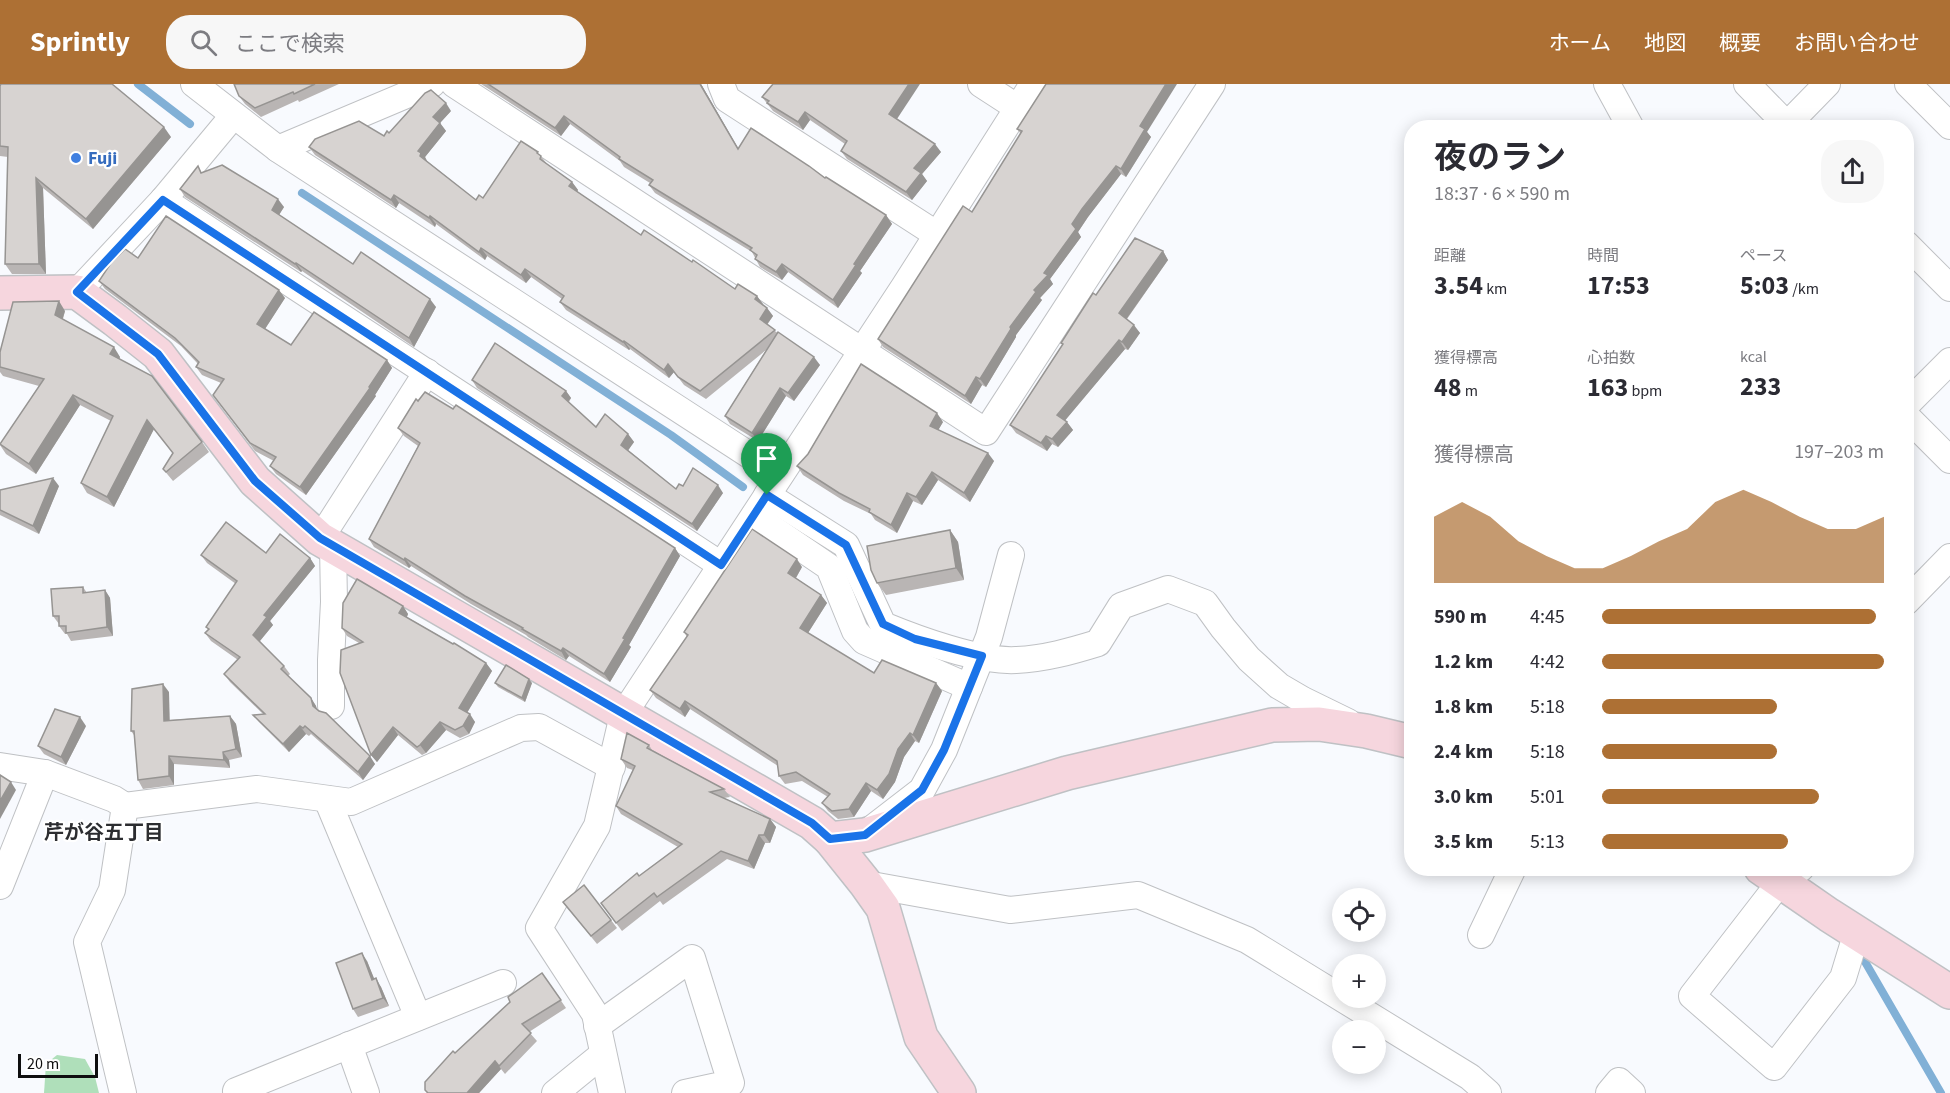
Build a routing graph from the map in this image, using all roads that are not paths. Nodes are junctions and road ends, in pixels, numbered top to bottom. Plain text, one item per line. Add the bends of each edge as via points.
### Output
1 (194, 84) edge
2 (432, 84) edge
3 (454, 84) edge
4 (721, 84) edge
5 (981, 84) edge
6 (1033, 84) edge
7 (1212, 84) edge
8 (1607, 84) edge
9 (1747, 84) edge
10 (1827, 84) edge
11 (1908, 84) edge
12 (1018, 108) junction
13 (233, 116) junction
14 (1627, 120) edge
15 (1781, 120) edge
16 (1793, 120) edge
17 (1950, 126) edge
18 (278, 149) junction
19 (163, 200) junction
20 (936, 234) junction
21 (1914, 252) edge
22 (1950, 288) edge
23 (77, 292) junction
24 (0, 293) edge
25 (862, 350) junction
26 (1950, 362) edge
27 (427, 372) junction
28 (1914, 397) edge
29 (1914, 424) edge
30 (1950, 460) edge
31 (767, 495) junction
32 (326, 542) junction
33 (846, 545) junction
34 (1011, 555) dead end
35 (1950, 557) edge
36 (721, 565) junction
37 (829, 567) junction
38 (1914, 594) edge
39 (874, 633) junction
40 (982, 656) junction
41 (969, 687) junction
42 (331, 706) dead end
43 (623, 715) junction
44 (1366, 731) junction
45 (1404, 740) edge
46 (0, 766) edge
47 (612, 767) junction
48 (45, 773) junction
49 (327, 799) junction
50 (125, 806) junction
51 (865, 835) junction
52 (830, 839) junction
53 (1509, 876) edge
54 (1779, 876) edge
55 (1785, 876) edge
56 (867, 884) junction
57 (0, 886) edge
58 (1857, 932) junction
59 (1481, 936) dead end
60 (503, 983) dead end
61 (1950, 992) edge
62 (418, 1017) junction
63 (597, 1026) junction
64 (349, 1046) junction
65 (603, 1054) junction
66 (123, 1093) edge
67 (237, 1093) edge
68 (366, 1093) edge
69 (555, 1093) edge
70 (612, 1093) edge
71 (685, 1093) edge
72 (959, 1093) edge
73 (1488, 1093) edge
74 (1609, 1093) edge
75 (1632, 1093) edge

1 - 13 street
2 - 18 street
3 - 25 street
4 - 20 street via 727,99
5 - 12 street
6 - 12 street
7 - 25 street via 986,432
8 - 14 street
9 - 15 street
10 - 16 street
11 - 17 street
12 - 20 street
13 - 18 street
13 - 19 street
18 - 31 street
19 - 23 street
19 - 27 street
20 - 25 street
21 - 22 street
23 - 24 street
23 - 32 street via 158,354 255,481
25 - 31 street
26 - 28 street
27 - 32 street
27 - 36 street
29 - 30 street
31 - 33 street
31 - 36 street
31 - 37 street
32 - 42 street via 334,602
32 - 43 street
33 - 37 street
33 - 39 street
34 - 40 street
35 - 38 street
36 - 43 street
37 - 39 street via 855,631
39 - 40 street
39 - 41 street
40 - 41 street
40 - 44 street via 1016,660 1098,643 1121,606 1168,589 1205,603 1249,659 1279,686
41 - 51 street via 944,750 922,790
43 - 47 street
43 - 52 street via 812,823
44 - 45 street
44 - 51 street via 1319,724 1272,725 1067,773
46 - 48 street
47 - 49 street via 539,727 521,728 351,802
47 - 63 street via 597,826 539,928 595,1014
48 - 50 street
48 - 57 street
49 - 50 street via 257,789
49 - 62 street
50 - 66 street via 112,890 87,942
51 - 52 street
52 - 56 street
53 - 59 street
54 - 58 street via 1692,996 1774,1067 1843,978
55 - 58 street
56 - 72 street via 883,908 921,1037
56 - 73 street via 1010,910 1138,895 1247,940 1470,1077
58 - 61 street
60 - 62 street
62 - 64 street
63 - 65 street
63 - 71 street via 692,958 730,1083
64 - 67 street
64 - 68 street
65 - 69 street
65 - 70 street
74 - 75 street via 1619,1081

